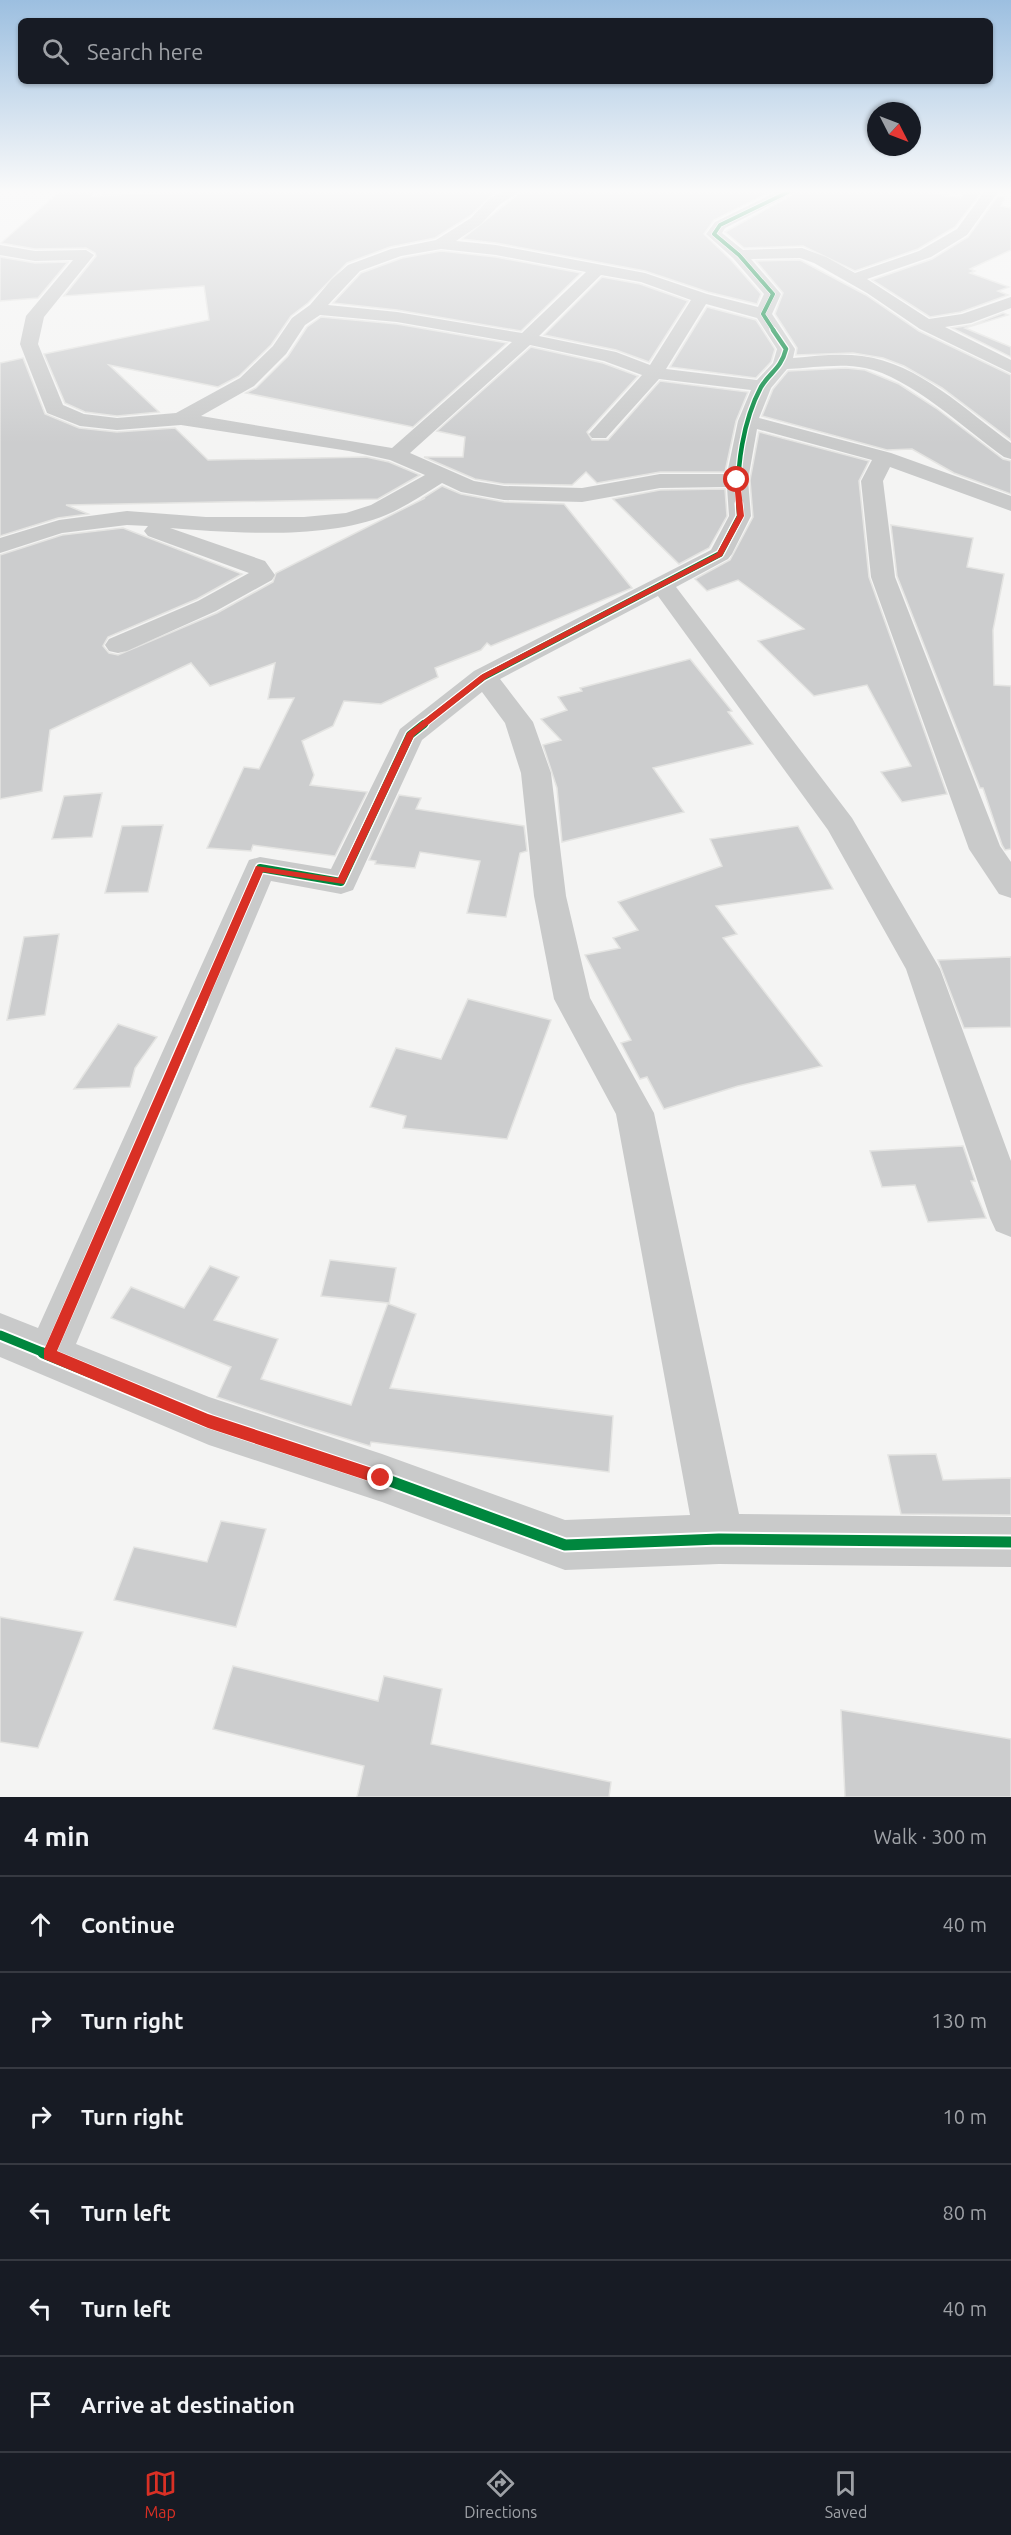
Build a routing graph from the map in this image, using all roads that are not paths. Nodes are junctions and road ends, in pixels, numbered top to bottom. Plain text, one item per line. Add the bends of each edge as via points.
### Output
1 (69, 276) edge
2 (345, 276) edge
3 (591, 276) edge
4 (634, 276) edge
5 (758, 276) edge
6 (850, 276) edge
7 (861, 276) edge
8 (855, 278) junction
9 (701, 298) junction
10 (1011, 302) edge
11 (316, 309) junction
12 (763, 314) junction
13 (926, 325) junction
14 (526, 339) junction
15 (782, 364) junction
16 (1011, 367) edge
17 (654, 373) junction
18 (762, 386) junction
19 (181, 419) junction
20 (748, 421) junction
21 (599, 434) dead end
22 (1011, 453) edge
23 (396, 455) junction
24 (884, 457) junction
25 (443, 474) junction
26 (737, 480) junction
27 (1011, 504) edge
28 (127, 518) junction
29 (0, 546) edge
30 (661, 584) junction
31 (118, 645) dead end
32 (484, 677) junction
33 (1011, 886) edge
34 (1011, 1218) edge
35 (0, 1335) edge
36 (49, 1354) junction
37 (719, 1539) junction
38 (1011, 1542) edge

1 - 19 street via 35,316 29,344 54,409 80,420 117,424
2 - 11 street
3 - 14 street
4 - 9 street
5 - 12 street via 774,294
6 - 8 street
7 - 8 street
8 - 13 street
9 - 12 street
9 - 17 street
10 - 13 street via 965,319
11 - 14 street via 397,317
11 - 19 street via 298,322 280,350 247,382
12 - 15 street via 786,349
13 - 16 street
14 - 17 street via 609,356
14 - 23 street
15 - 18 street
15 - 22 street via 874,364 914,384
17 - 18 street
17 - 21 street
18 - 20 street
19 - 23 street
20 - 24 street
20 - 26 street
23 - 25 street
24 - 27 street
24 - 33 street via 872,482 883,577 985,849
25 - 26 street via 469,488 546,495 582,495 660,481
25 - 28 street via 379,510 349,520 206,524
26 - 30 street via 740,516 720,554
28 - 29 street via 59,527
28 - 31 street via 175,540 256,566 263,575 207,606
30 - 32 street
30 - 34 street via 841,825 923,969
32 - 36 street via 410,735 341,882 260,868
32 - 37 street via 519,722 536,773 550,896 572,999 634,1113
35 - 36 street
36 - 37 street via 208,1421 565,1545
37 - 38 street

